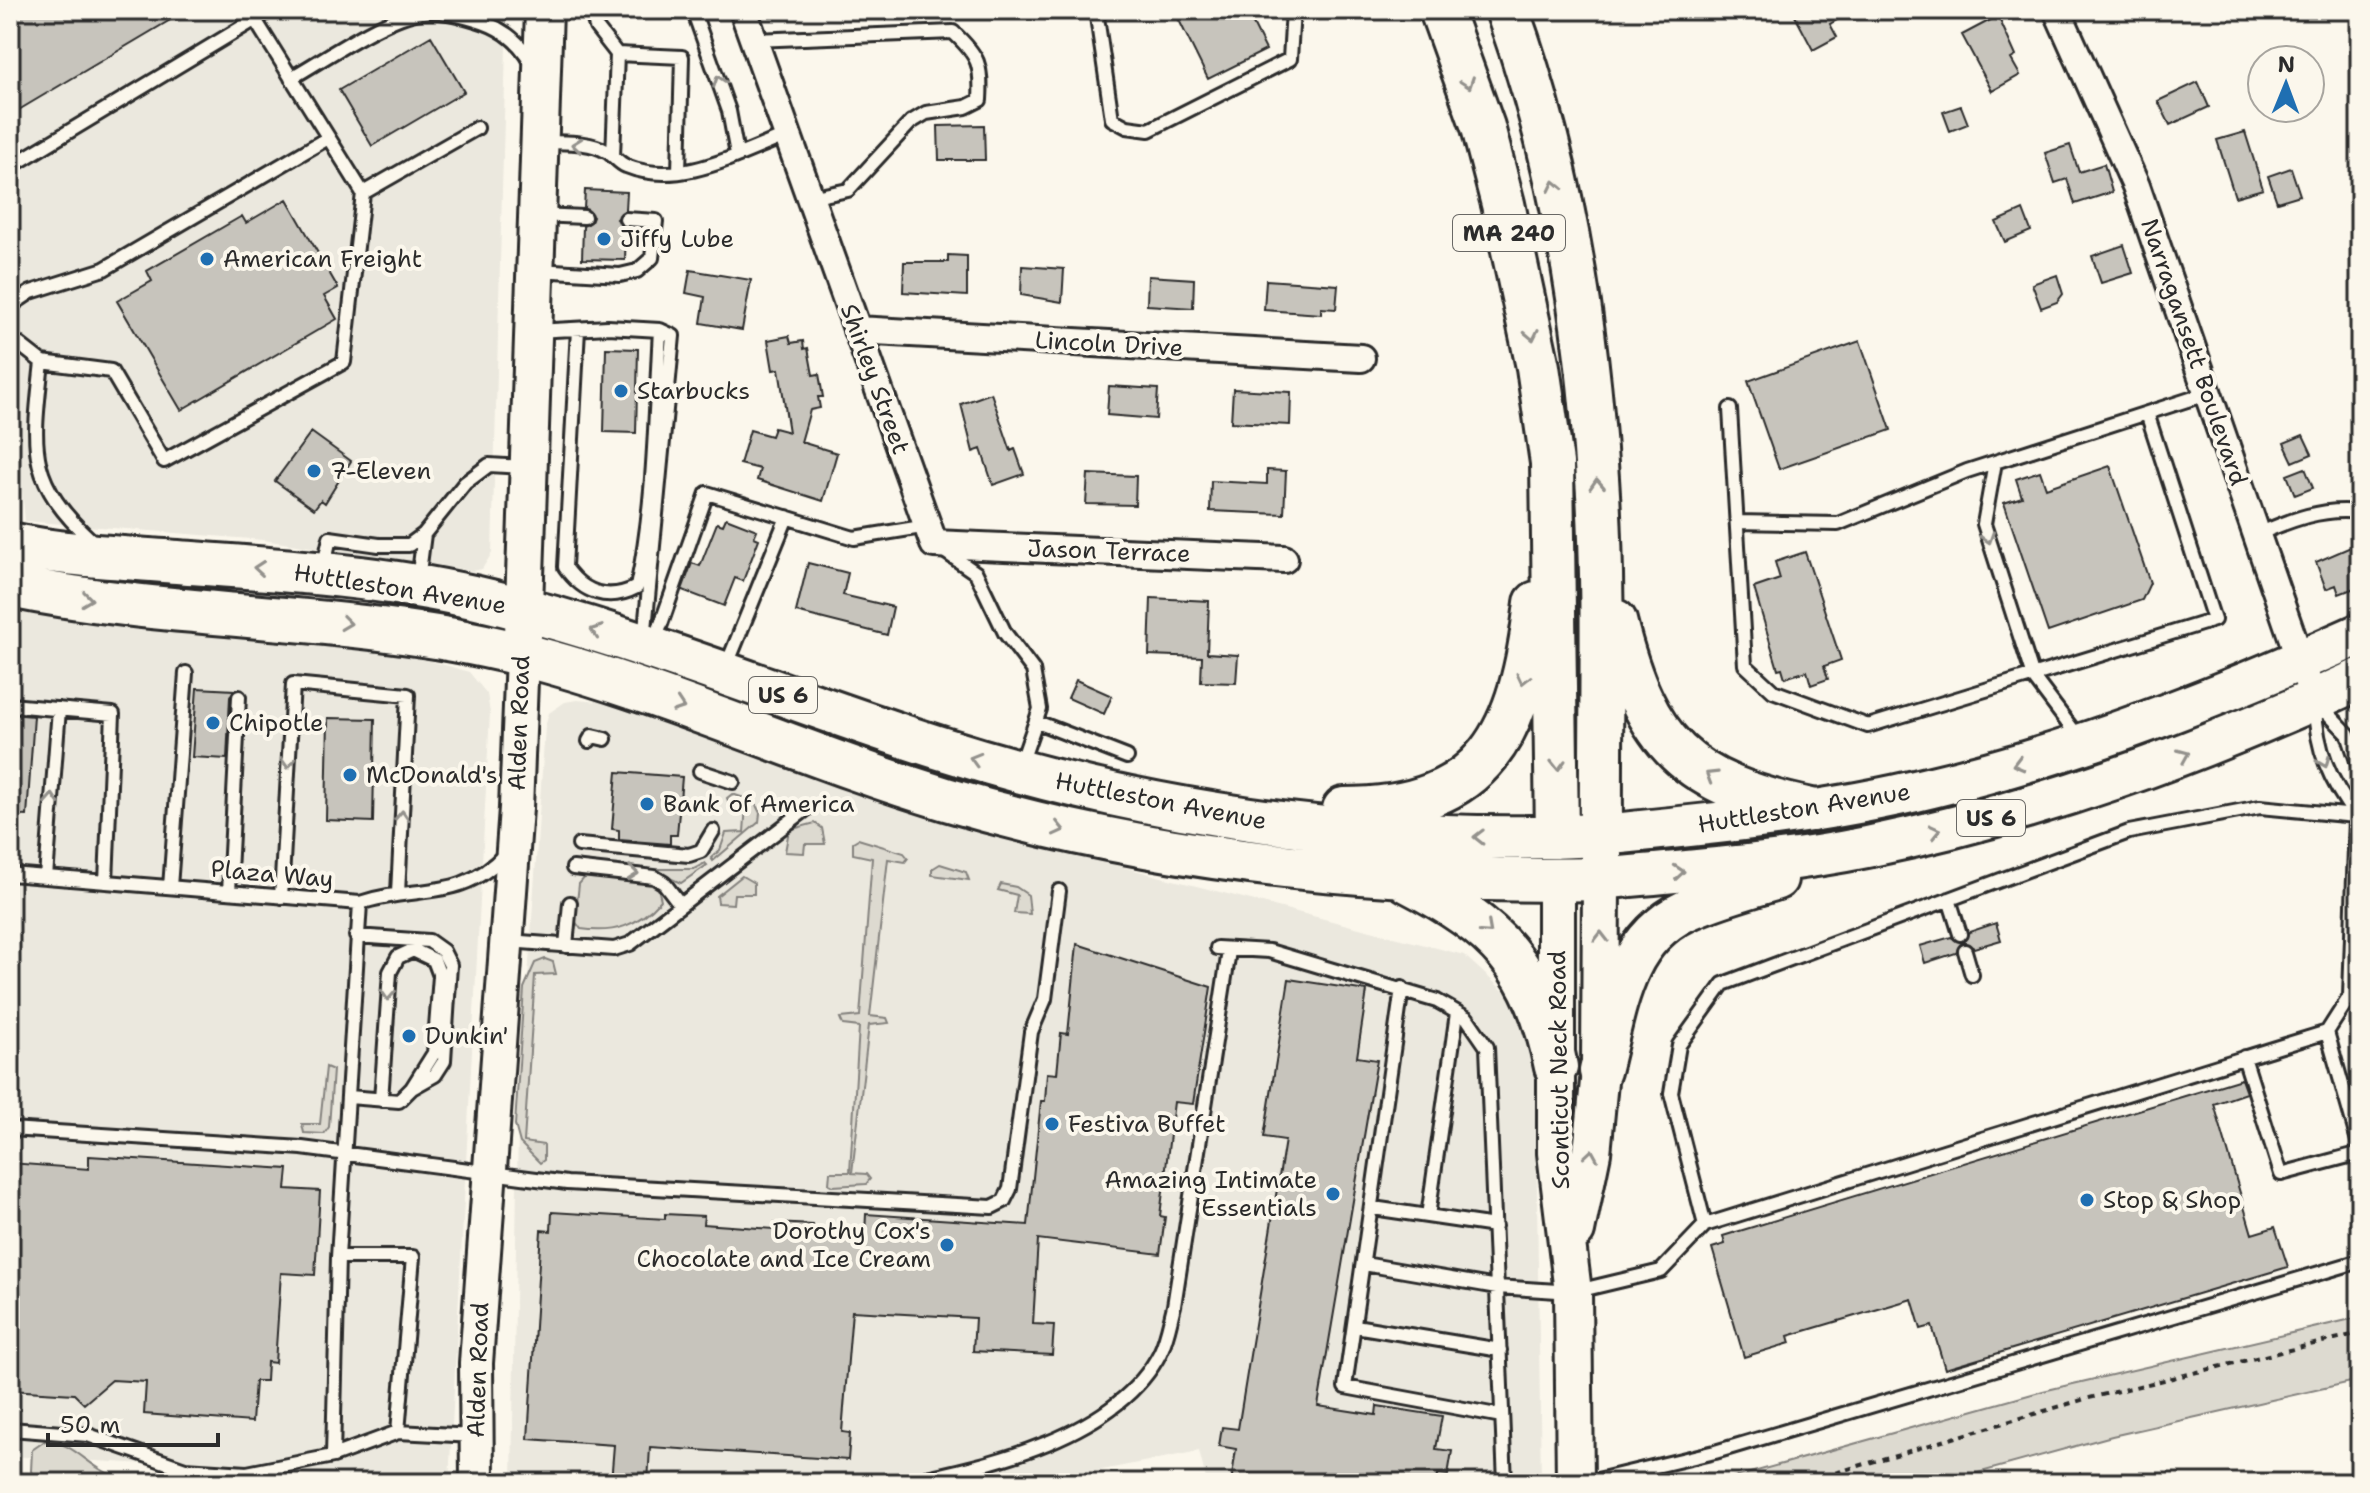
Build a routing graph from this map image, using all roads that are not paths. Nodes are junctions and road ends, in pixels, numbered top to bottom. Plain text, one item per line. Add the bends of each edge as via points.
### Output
1 (271, 10) edge
2 (544, 10) edge
3 (591, 10) edge
4 (693, 10) edge
5 (743, 10) edge
6 (1096, 10) edge
7 (1293, 10) edge
8 (1441, 10) edge
9 (1507, 10) edge
10 (2057, 10) edge
11 (452, 11) edge
12 (252, 15) edge
13 (754, 40) junction
14 (617, 54) junction
15 (291, 78) junction
16 (542, 83) junction
17 (477, 128) dead end
18 (788, 135) junction
19 (328, 138) junction
20 (540, 141) junction
21 (737, 154) junction
22 (613, 156) junction
23 (12, 161) edge
24 (679, 172) junction
25 (363, 193) junction
26 (810, 198) junction
27 (537, 215) junction
28 (584, 217) dead end
29 (626, 219) dead end
30 (535, 270) junction
31 (10, 306) edge
32 (578, 329) junction
33 (660, 330) junction
34 (857, 330) junction
35 (533, 331) junction
36 (10, 337) edge
37 (1361, 358) dead end
38 (42, 362) junction
39 (2209, 393) junction
40 (1730, 409) dead end
41 (2147, 413) junction
42 (1995, 462) junction
43 (1552, 463) junction
44 (528, 468) junction
45 (2360, 512) edge
46 (787, 517) junction
47 (1737, 522) junction
48 (424, 534) junction
49 (2258, 534) junction
50 (931, 535) junction
51 (92, 541) dead end
52 (10, 544) edge
53 (326, 556) junction
54 (1284, 559) dead end
55 (1600, 562) junction
56 (10, 586) edge
57 (417, 587) junction
58 (524, 609) junction
59 (2360, 634) edge
60 (648, 648) junction
61 (522, 655) junction
62 (2301, 660) junction
63 (186, 673) dead end
64 (723, 674) junction
65 (2033, 677) junction
66 (2360, 679) edge
67 (239, 697) dead end
68 (2314, 700) junction
69 (10, 705) edge
70 (59, 709) junction
71 (1037, 722) junction
72 (605, 739) dead end
73 (589, 741) dead end
74 (2085, 744) junction
75 (1127, 757) dead end
76 (2360, 770) edge
77 (700, 771) dead end
78 (1018, 771) junction
79 (718, 777) junction
80 (733, 782) dead end
81 (2360, 791) edge
82 (717, 792) dead end
83 (809, 807) dead end
84 (1182, 810) junction
85 (1811, 810) junction
86 (2356, 816) junction
87 (713, 831) dead end
88 (1601, 835) junction
89 (1557, 837) junction
90 (514, 845) junction
91 (579, 845) dead end
92 (1864, 848) junction
93 (573, 868) dead end
94 (10, 874) edge
95 (1396, 875) junction
96 (46, 877) junction
97 (1601, 879) junction
98 (1556, 880) junction
99 (106, 882) junction
100 (170, 887) junction
101 (1059, 891) dead end
102 (229, 892) junction
103 (398, 893) junction
104 (281, 897) junction
105 (1949, 899) junction
106 (360, 903) junction
107 (570, 903) dead end
108 (680, 904) junction
109 (1960, 934) dead end
110 (356, 936) junction
111 (505, 940) junction
112 (566, 946) junction
113 (1965, 951) dead end
114 (2356, 970) edge
115 (1972, 975) dead end
116 (1402, 988) junction
117 (1457, 1013) junction
118 (2327, 1032) junction
119 (2244, 1057) junction
120 (1556, 1067) junction
121 (1600, 1071) junction
122 (412, 1088) junction
123 (349, 1097) junction
124 (381, 1100) junction
125 (10, 1129) edge
126 (2360, 1151) edge
127 (344, 1156) junction
128 (490, 1174) junction
129 (1373, 1208) junction
130 (1428, 1216) junction
131 (1705, 1225) junction
132 (1495, 1226) junction
133 (338, 1257) junction
134 (2360, 1261) edge
135 (1364, 1264) junction
136 (1571, 1276) junction
137 (1497, 1287) junction
138 (1355, 1326) junction
139 (1500, 1350) junction
140 (1502, 1416) junction
141 (10, 1429) edge
142 (398, 1432) junction
143 (474, 1436) junction
144 (333, 1456) junction
145 (477, 1483) edge
146 (903, 1483) edge
147 (1505, 1483) edge
148 (1575, 1483) edge
149 (1585, 1483) edge

1 - 12 lane
2 - 16 main road, Alden Road
3 - 14 lane via 596,27
21 -> 4 lane via 729,111
5 - 13 street, Shirley Street
6 - 7 lane via 1112,119 1149,130 1290,59
8 -> 43 highway, MA 240 via 1483,127 1503,204 1538,367
55 -> 9 highway, MA 240 via 1593,424 1580,317 1538,110
10 - 39 street, Narragansett Boulevard via 2136,186
11 - 15 lane via 398,18
11 - 16 lane via 494,25 516,41
12 - 15 lane
12 - 23 lane
13 - 18 street, Shirley Street
13 - 26 lane via 953,32 972,50 981,70 980,100 926,113 911,122 848,190
14 - 22 lane
14 - 24 lane via 682,57
15 - 19 lane
16 - 20 main road, Alden Road
17 - 25 lane
18 - 21 lane
18 - 26 street, Shirley Street
19 - 25 lane
19 - 31 lane via 104,269 31,292
22 -> 20 lane via 589,145
20 - 27 main road, Alden Road
21 - 24 lane
22 - 24 lane via 625,166
25 - 38 lane via 344,362 164,461 111,371
26 - 34 street, Shirley Street
27 - 28 lane
27 - 30 main road, Alden Road
29 - 30 lane via 656,221 652,258 637,271 620,275
30 - 35 main road, Alden Road
32 - 33 lane
32 - 33 lane via 565,567 593,592 624,594 637,587 651,495
32 - 35 lane
33 - 60 lane via 673,336
34 - 37 street, Lincoln Drive
34 - 50 street, Shirley Street
35 - 44 main road, Alden Road
36 - 38 lane
38 - 51 lane via 35,421 45,487
39 - 41 lane
39 - 49 street, Narragansett Boulevard
40 - 47 lane
41 - 42 lane
41 - 65 lane via 2214,620
42 - 47 lane via 1838,524
42 -> 65 lane via 1984,524
43 -> 84 highway via 1521,691 1508,726 1473,770 1436,795 1395,807
43 -> 89 highway, MA 240
44 - 48 lane via 489,465 465,483
44 - 58 main road, Alden Road
45 - 49 lane via 2302,516
46 - 50 lane via 854,538
46 - 60 lane via 707,493
46 - 64 lane
47 - 65 lane via 1745,665 1773,691 1868,726
48 - 53 lane via 409,545
48 - 57 lane
49 - 62 street, Narragansett Boulevard
50 - 54 street, Jason Terrace
50 - 71 lane via 976,573 1005,633 1033,670
53 -> 52 highway, Huttleston Avenue / US 6 via 97,556
53 - 57 highway, Huttleston Avenue / US 6
85 -> 55 highway via 1730,787 1672,747 1641,704
55 - 88 highway, MA 240
56 -> 61 highway, Huttleston Avenue / US 6 via 122,604 388,628
57 - 58 highway, Huttleston Avenue / US 6
60 -> 58 highway, Huttleston Avenue / US 6
58 - 61 main road, Alden Road
59 - 62 main road, Huttleston Avenue / US 6
60 - 64 highway, Huttleston Avenue / US 6
61 - 90 street, Alden Road
61 -> 95 highway, Huttleston Avenue / US 6 via 907,786 1020,819 1179,854
62 - 68 street, Narragansett Boulevard
62 - 74 main road, Huttleston Avenue / US 6
63 - 100 lane
78 -> 64 highway, Huttleston Avenue / US 6
65 - 74 lane
66 - 68 main road, Huttleston Avenue / US 6
67 - 102 lane
68 - 76 lane via 2348,734
68 -> 86 lane via 2316,741 2333,786
92 -> 68 main road, Huttleston Avenue / US 6 via 2086,791
69 - 70 lane
96 -> 70 lane
70 - 99 lane via 113,714
71 - 75 lane
71 - 78 lane
72 - 73 lane via 592,736
74 -> 85 main road, Huttleston Avenue / US 6 via 1932,787
77 - 79 lane
78 - 84 highway, Huttleston Avenue / US 6
79 - 80 lane
79 - 82 lane
81 - 86 lane
83 - 108 lane
89 -> 84 highway, Huttleston Avenue / US 6 via 1381,834
85 - 88 main road, Huttleston Avenue / US 6
86 - 105 lane via 2260,807 2129,832
86 - 114 lane
87 - 91 lane via 701,851 689,855
88 - 89 highway, Huttleston Avenue / US 6
88 - 97 main road, MA 240
89 - 98 main road, MA 240
90 - 103 lane, Plaza Way via 488,873 461,886
90 - 111 street, Alden Road
97 -> 92 main road, Huttleston Avenue / US 6
92 - 121 main road via 1694,907 1652,932 1631,961
93 -> 108 lane via 654,877
94 - 96 lane, Plaza Way
95 - 98 highway, Huttleston Avenue / US 6
95 -> 120 highway via 1461,908 1497,938 1535,997
96 - 99 lane, Plaza Way
97 - 98 highway, Huttleston Avenue / US 6
121 -> 97 main road, Sconticut Neck Road
98 - 120 main road, Sconticut Neck Road
99 - 100 lane, Plaza Way
100 - 102 lane, Plaza Way
101 - 128 lane via 1045,999 1031,1032 1010,1189 998,1204 608,1186
102 - 104 lane, Plaza Way
103 -> 104 lane via 408,695 293,684
103 - 106 lane, Plaza Way
104 - 106 lane, Plaza Way
105 - 109 lane
105 - 131 lane via 1723,984 1679,1045 1671,1093
106 - 110 lane
107 - 112 lane
108 - 112 lane via 622,948
110 - 122 lane via 422,940 439,948 448,960 452,977 445,1055 439,1071
110 - 123 lane
111 - 112 lane
111 - 128 street, Alden Road
113 - 115 lane
114 - 118 lane via 2350,996
116 - 117 lane
116 - 129 lane
116 - 146 lane via 1269,951 1223,949 1174,1306 1160,1353 1131,1391 1088,1423 1037,1448
117 - 130 lane
117 - 132 lane via 1467,1018 1487,1047
118 - 119 lane
118 - 126 lane
119 - 126 lane via 2281,1174
119 - 131 lane
120 - 136 main road, Sconticut Neck Road via 1556,1153
136 -> 121 main road, Sconticut Neck Road
122 - 124 lane via 399,1101
122 -> 124 lane via 433,1057 440,976 434,960 413,950 398,957 390,972
123 - 124 lane
123 - 127 lane
125 - 127 lane via 302,1148
127 - 128 lane
127 - 133 lane
128 - 143 street, Alden Road
129 - 130 lane
129 - 135 lane
130 - 132 lane
131 - 136 lane via 1661,1271
132 - 137 lane
133 - 142 lane via 413,1257
133 - 144 lane
134 - 149 lane via 1715,1452
135 - 137 lane
135 - 138 lane
136 - 137 lane
136 - 148 main road, Sconticut Neck Road
137 - 139 lane
138 - 139 lane
138 - 140 lane via 1345,1387
139 - 140 lane
140 - 147 lane
141 - 144 lane via 88,1435 185,1469 247,1473
142 - 143 lane
142 - 144 lane
143 - 145 street, Alden Road

